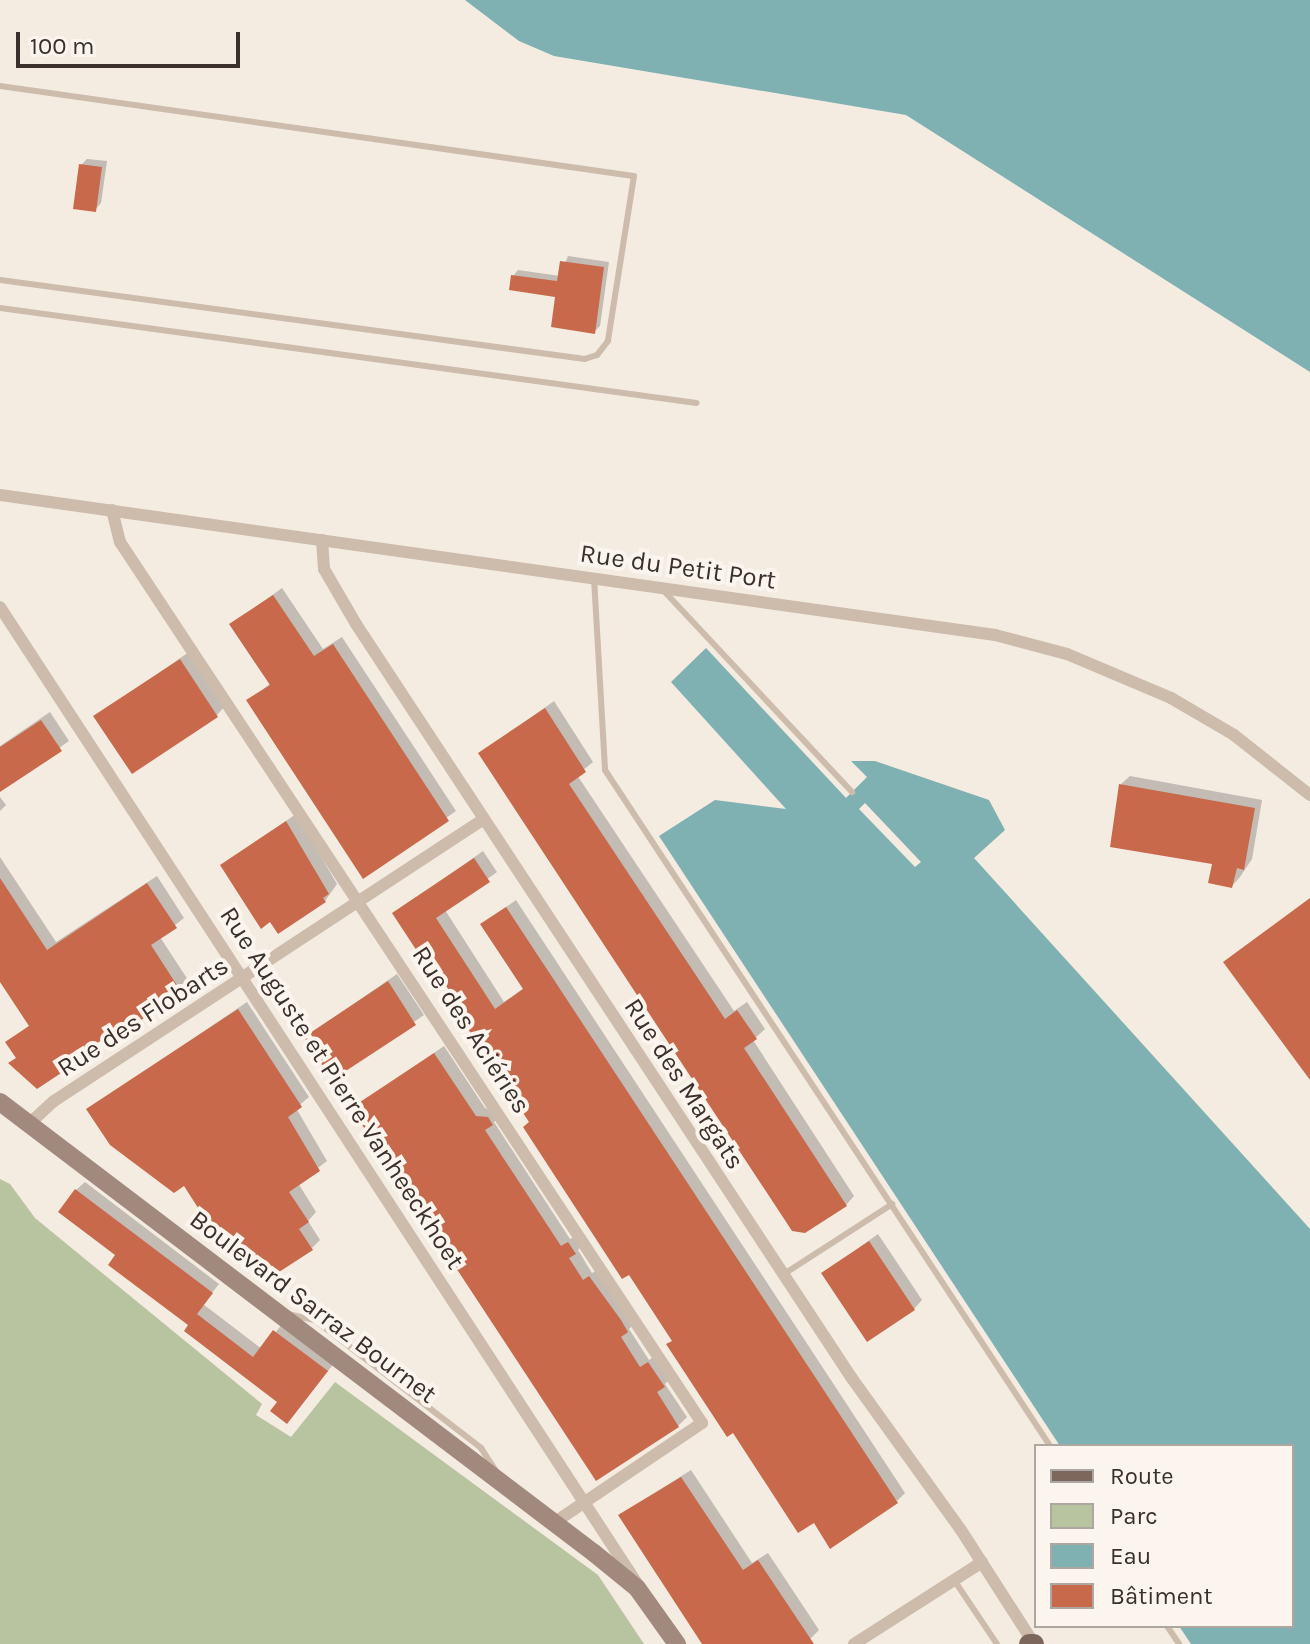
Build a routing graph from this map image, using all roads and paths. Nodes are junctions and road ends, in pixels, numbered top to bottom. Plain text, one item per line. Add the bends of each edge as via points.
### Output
1 (0, 86) edge
2 (0, 280) edge
3 (0, 308) edge
4 (697, 403) dead end
5 (0, 495) edge
6 (112, 510) junction
7 (322, 540) junction
8 (594, 578) junction
9 (661, 587) junction
10 (0, 607) edge
11 (852, 792) dead end
12 (1310, 795) edge
13 (484, 819) junction
14 (359, 901) junction
15 (243, 977) junction
16 (0, 1102) edge
17 (29, 1124) junction
18 (892, 1204) junction
19 (783, 1275) junction
20 (1049, 1444) edge
21 (586, 1501) junction
22 (554, 1523) junction
23 (594, 1553) junction
24 (982, 1562) junction
25 (954, 1580) junction
26 (643, 1595) junction
27 (1032, 1643) edge
28 (662, 1644) edge
29 (677, 1644) edge
30 (854, 1644) edge
31 (997, 1644) edge

1 - 2 lane via 634,176 608,341 597,355 585,359
3 - 4 lane
5 - 6 street, Rue du Petit Port
6 - 7 street, Rue du Petit Port
6 - 14 street, Rue des Aciéries via 120,542
7 - 8 street, Rue du Petit Port
7 - 13 street, Rue des Margats via 323,563 333,587
8 - 9 street, Rue du Petit Port
8 - 18 lane via 605,770
9 - 11 lane
9 - 12 street, Rue du Petit Port via 967,630 1067,654 1149,687 1207,718
10 - 15 street, Rue Auguste et Pierre Vanheeckhoet
13 - 14 street, Rue des Flobarts
13 - 19 street, Rue des Margats
14 - 15 street, Rue des Flobarts
14 - 21 street, Rue des Aciéries via 702,1423
15 - 17 street, Rue des Flobarts via 54,1101
15 - 21 street, Rue Auguste et Pierre Vanheeckhoet
16 - 17 street, Boulevard Sarraz Bournet
17 - 22 street, Boulevard Sarraz Bournet
18 - 19 lane
18 - 20 lane
19 - 24 street, Rue des Margats
21 - 22 street, Rue des Aciéries
21 - 26 street, Rue Auguste et Pierre Vanheeckhoet
22 - 23 street, Boulevard Sarraz Bournet
23 - 26 street, Boulevard Sarraz Bournet
23 - 28 street, Boulevard Sarraz Bournet
24 - 25 street
24 - 27 street, Rue des Margats
25 - 30 street
25 - 31 lane
26 - 29 street, Boulevard Sarraz Bournet

